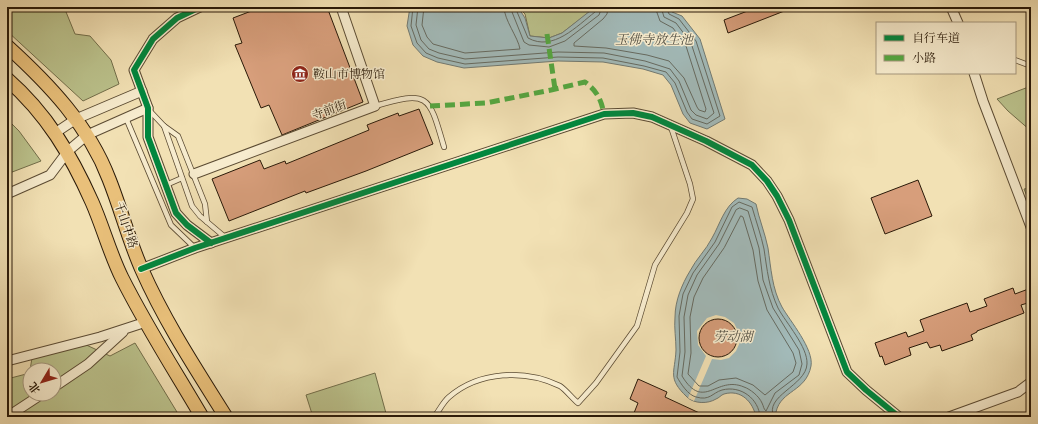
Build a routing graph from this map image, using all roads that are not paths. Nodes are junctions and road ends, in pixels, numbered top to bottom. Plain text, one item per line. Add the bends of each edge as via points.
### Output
1 (200, 7) edge
2 (341, 7) edge
3 (951, 7) edge
4 (958, 21) edge
5 (7, 46) edge
6 (1016, 60) edge
7 (1031, 66) edge
8 (974, 74) edge
9 (7, 79) edge
10 (142, 91) junction
11 (375, 106) junction
12 (148, 108) junction
13 (76, 118) junction
14 (126, 118) junction
15 (164, 126) junction
16 (671, 127) junction
17 (56, 133) junction
18 (88, 135) junction
19 (444, 148) dead end
20 (68, 151) junction
21 (194, 174) junction
22 (182, 178) junction
23 (166, 185) junction
24 (7, 194) edge
25 (207, 222) junction
26 (1031, 227) edge
27 (228, 239) junction
28 (211, 243) junction
29 (194, 248) junction
30 (141, 270) junction
31 (146, 322) junction
32 (125, 329) junction
33 (7, 361) edge
34 (62, 381) edge
35 (1031, 382) edge
36 (30, 402) edge
37 (7, 417) edge
38 (202, 417) edge
39 (226, 417) edge
40 (434, 417) edge
41 (899, 417) edge
42 (949, 417) edge

1 - 10 street via 177,18 153,38 134,70
2 - 11 street
3 - 4 street
5 - 13 main road, 千山中路 via 39,74
6 - 7 lane
8 - 26 street
9 - 17 main road, 千山中路 via 22,92
10 - 12 street
10 - 13 street
11 - 19 lane via 407,97 424,100 430,106
11 - 21 street, 寺前街
12 - 14 street
12 - 15 lane
12 - 23 street via 148,137
13 - 17 street
13 - 18 main road, 千山中路
14 - 18 street
14 - 29 lane via 171,225
15 - 21 lane via 178,136
15 - 22 lane
16 - 27 street via 652,117 633,113 604,114
16 - 40 lane via 693,199 655,264 637,326 596,383 578,403 561,387 533,376 503,375 476,380 449,397
16 - 41 street via 706,141 752,165 767,181 778,196 789,220 847,372
17 - 20 main road, 千山中路
18 - 20 street
18 - 30 main road, 千山中路 via 109,178
20 - 24 street via 50,175
20 - 31 main road, 千山中路 via 122,277
21 - 25 lane via 205,204
22 - 23 lane
22 - 25 lane via 192,206
23 - 28 street via 176,213 187,226
25 - 27 lane
27 - 28 street
28 - 29 street
29 - 30 street
30 - 39 main road, 千山中路 via 169,325
31 - 32 street
31 - 38 main road, 千山中路
32 - 33 street
32 - 34 street via 88,364
35 - 42 street via 1018,392
36 - 37 street

